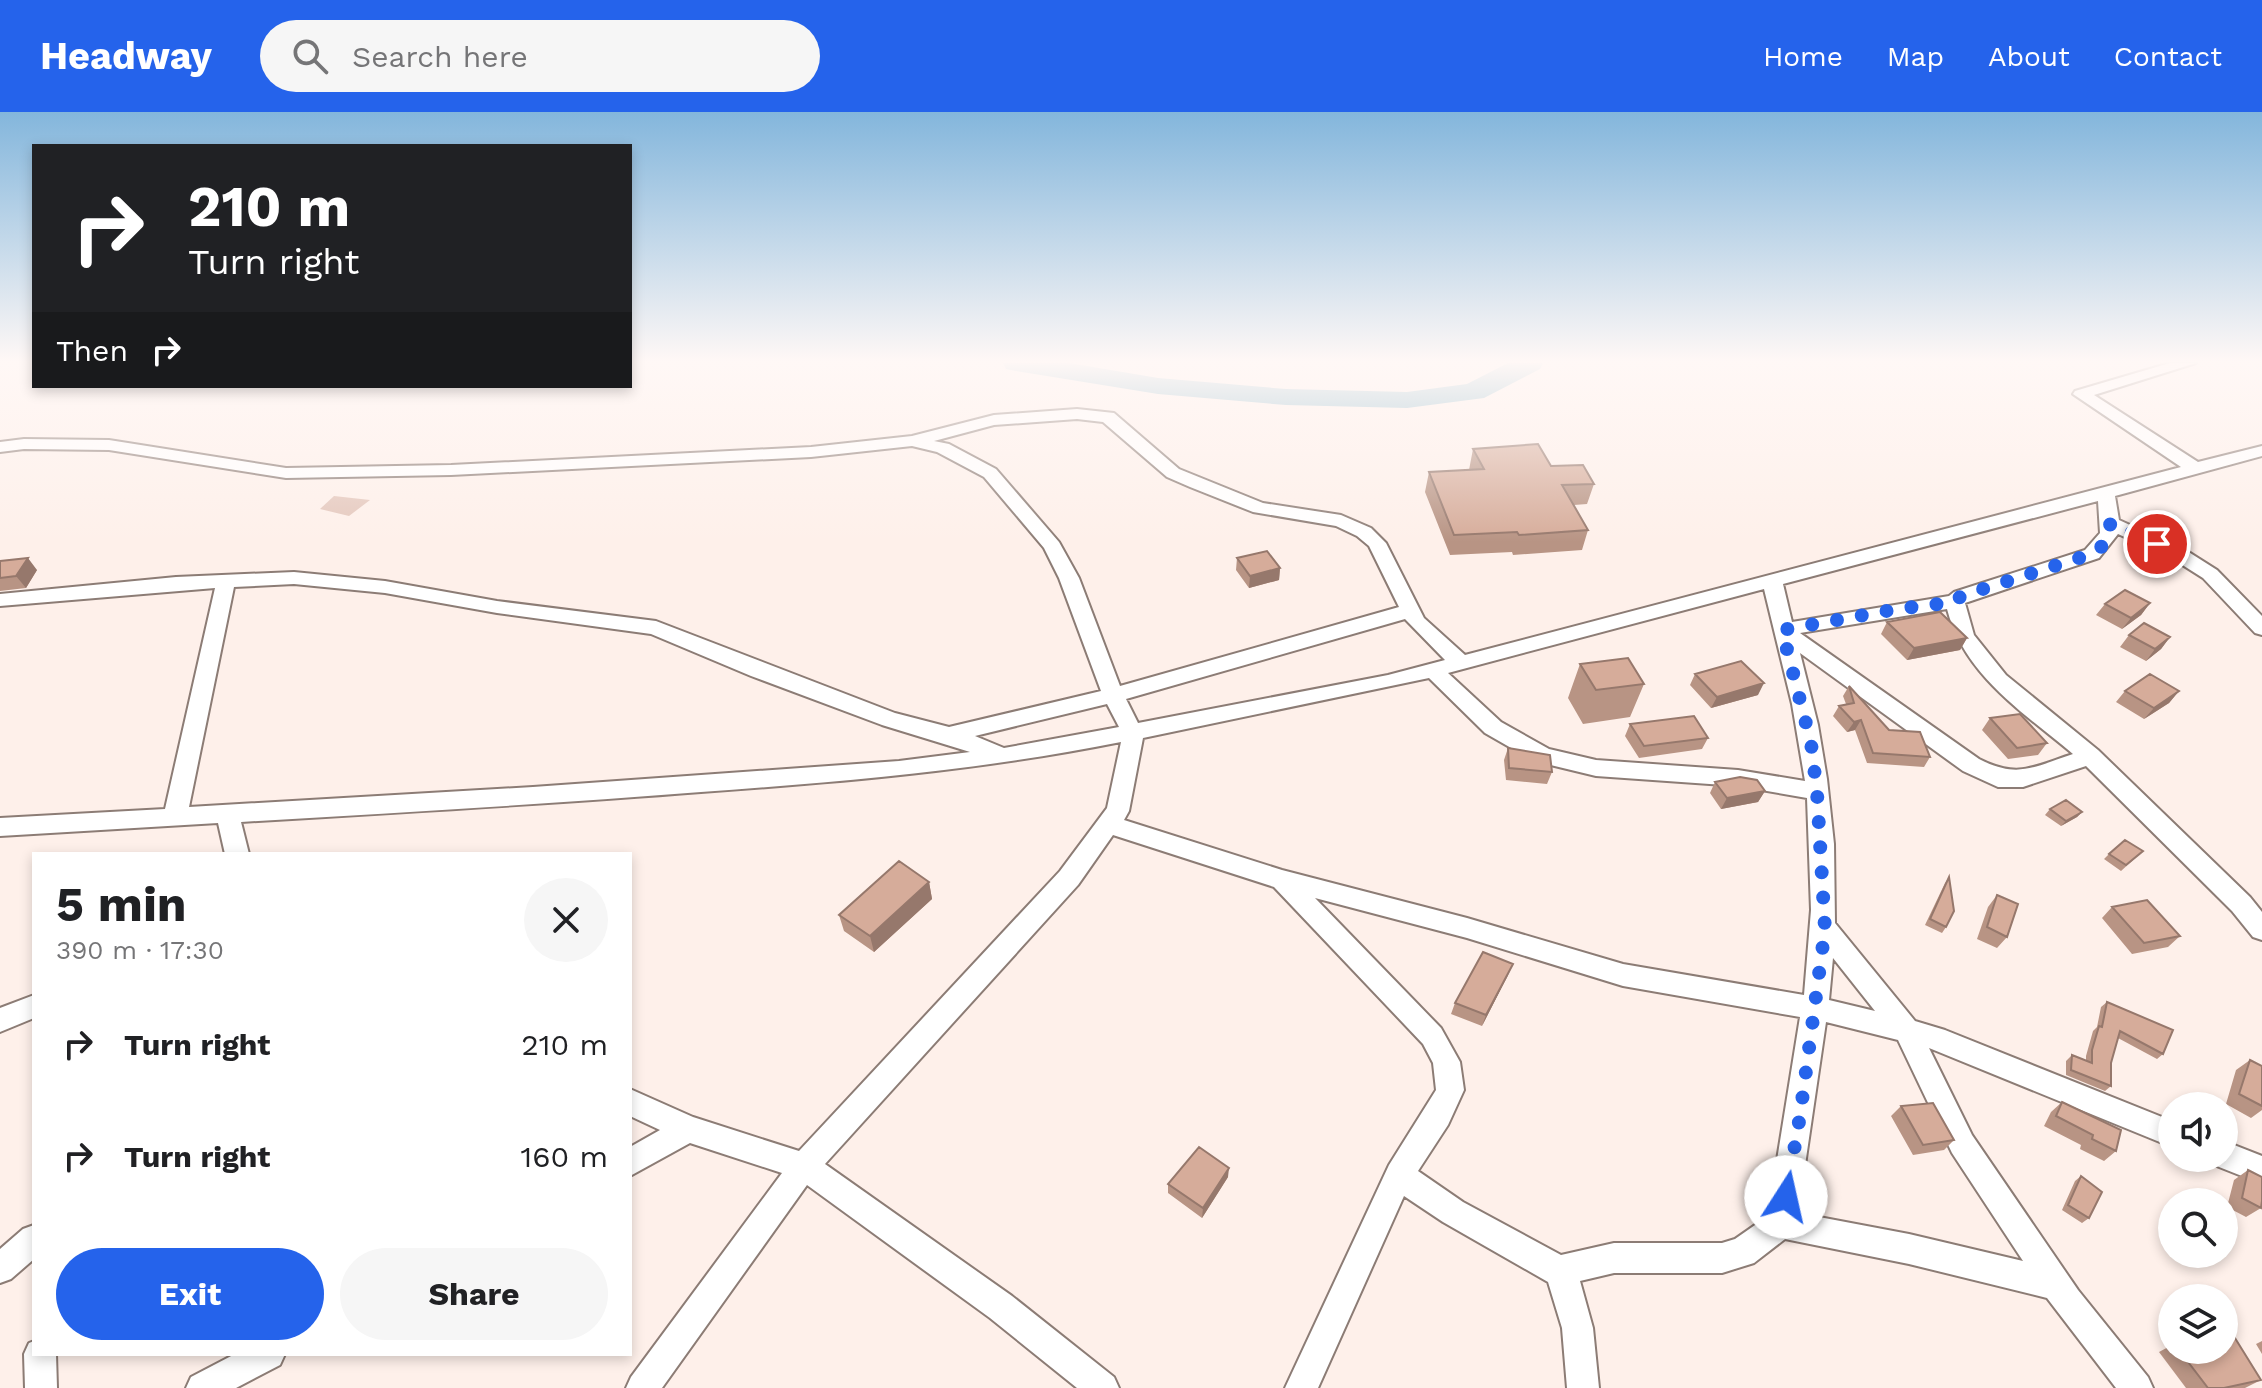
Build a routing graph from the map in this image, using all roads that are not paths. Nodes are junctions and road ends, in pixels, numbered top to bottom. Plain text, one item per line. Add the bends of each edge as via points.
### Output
1 (984, 423) edge
2 (1114, 423) edge
3 (2125, 423) edge
4 (912, 441) junction
5 (0, 447) edge
6 (2262, 451) edge
7 (2195, 468) junction
8 (2105, 491) junction
9 (2110, 523) junction
10 (1772, 579) junction
11 (226, 581) junction
12 (0, 600) edge
13 (1955, 602) junction
14 (1409, 611) junction
15 (2262, 628) edge
16 (1782, 630) junction
17 (1460, 662) junction
18 (1433, 670) junction
19 (1113, 695) junction
20 (1133, 734) junction
21 (949, 735) junction
22 (1002, 756) junction
23 (2090, 756) junction
24 (1817, 792) junction
25 (228, 814) junction
26 (175, 817) junction
27 (1110, 825) junction
28 (0, 827) edge
29 (236, 852) edge
30 (1282, 880) junction
31 (2251, 906) edge
32 (1825, 929) junction
33 (2262, 930) edge
34 (32, 1007) edge
35 (1815, 1008) junction
36 (0, 1020) edge
37 (1906, 1030) junction
38 (632, 1103) edge
39 (2158, 1128) edge
40 (688, 1129) junction
41 (632, 1161) edge
42 (2238, 1161) edge
43 (804, 1166) junction
44 (2262, 1170) edge
45 (1399, 1175) junction
46 (1781, 1224) junction
47 (32, 1242) edge
48 (0, 1268) edge
49 (1559, 1271) junction
50 (2057, 1285) junction
51 (40, 1356) edge
52 (265, 1356) edge
53 (41, 1388) edge
54 (202, 1388) edge
55 (642, 1388) edge
56 (1103, 1388) edge
57 (1301, 1388) edge
58 (1583, 1388) edge
59 (2137, 1388) edge

1 - 4 street
2 - 14 street via 1173,473 1259,508 1341,521 1364,532 1377,543
3 - 7 street
4 - 5 street via 811,452 286,473 109,445
4 - 19 street via 943,448 990,473 1052,546
6 - 7 street
7 - 8 street
8 - 9 street
8 - 10 street
9 - 13 street via 2107,544 2092,554
9 - 15 street via 2210,574
10 - 16 street
10 - 17 street
11 - 12 street
11 - 21 street via 294,578 385,587 656,628 890,720
11 - 26 street
13 - 16 street
13 - 23 street via 1964,635 1978,657
14 - 17 street
14 - 19 street
16 - 23 street via 1998,779 2023,779
16 - 24 street via 1811,743
17 - 18 street
18 - 20 street
18 - 24 street via 1476,713 1515,742 1548,757 1586,766 1739,778
19 - 20 street
19 - 21 street
20 - 22 street
20 - 27 street via 1124,791
21 - 22 street
22 - 25 street via 867,772
23 - 31 street
24 - 32 street
25 - 26 street
25 - 29 street
26 - 28 street
27 - 30 street
27 - 43 street via 1069,878
30 - 35 street via 1623,975
30 - 45 street via 1432,1036 1446,1062 1450,1090
31 - 33 street
32 - 35 street
32 - 37 street
34 - 36 street
35 - 37 street
35 - 46 street
37 - 39 street
37 - 50 street via 1962,1144
38 - 40 street
40 - 41 street
40 - 43 street
42 - 44 street
43 - 55 street
43 - 56 street via 1001,1307
45 - 49 street
45 - 57 street
46 - 49 street via 1743,1252 1722,1258 1614,1258
46 - 50 street
47 - 48 street
49 - 58 street via 1576,1314
50 - 59 street
51 - 53 street
52 - 54 street

